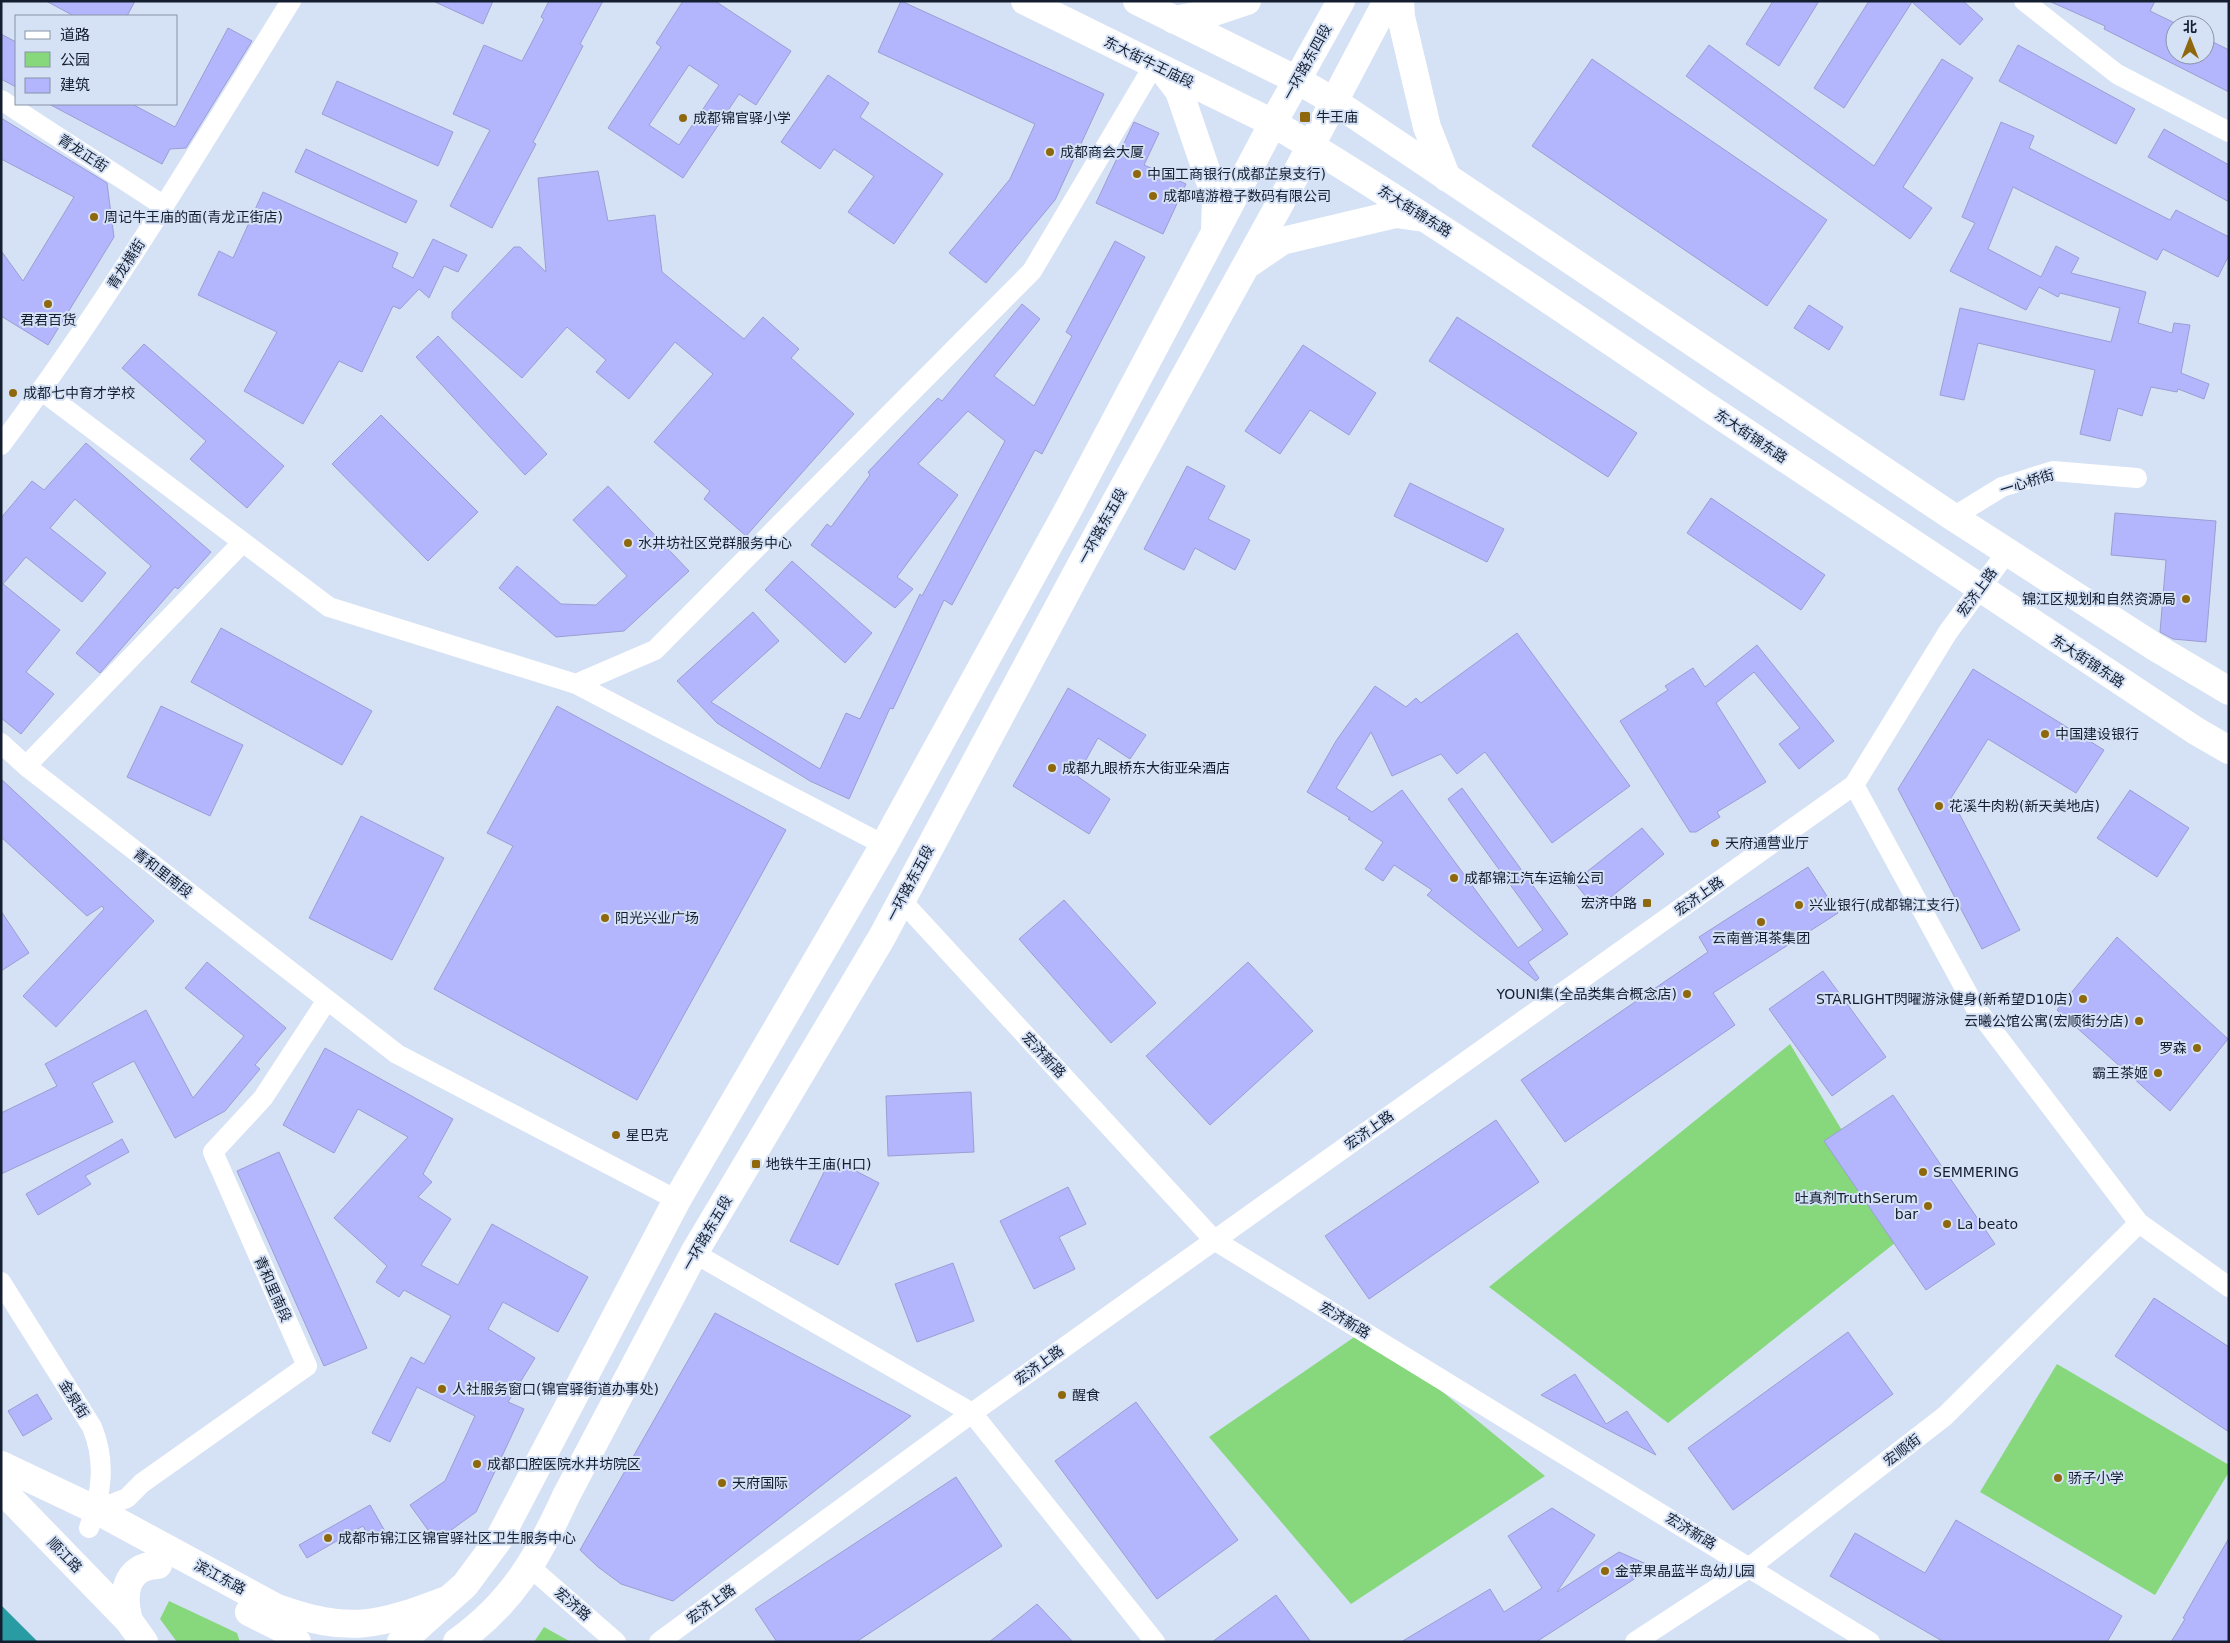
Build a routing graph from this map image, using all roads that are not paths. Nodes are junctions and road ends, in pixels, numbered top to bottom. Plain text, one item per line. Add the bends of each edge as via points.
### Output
1 (291, 1) edge
2 (1025, 1) edge
3 (1137, 1) edge
4 (1247, 1) edge
5 (1341, 1) edge
6 (1387, 1) edge
7 (1400, 1) edge
8 (2024, 1) edge
9 (1174, 20) junction
10 (1158, 67) junction
11 (1297, 80) junction
12 (1, 100) edge
13 (1335, 102) junction
14 (1274, 123) junction
15 (2229, 132) edge
16 (1312, 146) junction
17 (1447, 178) junction
18 (164, 206) junction
19 (1426, 218) junction
20 (1215, 233) junction
21 (1246, 266) junction
22 (42, 391) junction
23 (1, 445) edge
24 (2137, 478) dead end
25 (1953, 517) junction
26 (242, 542) junction
27 (2007, 552) junction
28 (1979, 589) junction
29 (576, 684) junction
30 (2229, 691) edge
31 (1, 743) edge
32 (2229, 750) edge
33 (26, 766) junction
34 (1854, 785) junction
35 (884, 845) junction
36 (901, 900) junction
37 (327, 1000) junction
38 (677, 1200) junction
39 (2139, 1223) junction
40 (1214, 1240) junction
41 (694, 1253) junction
42 (1, 1282) edge
43 (2229, 1287) edge
44 (972, 1413) junction
45 (1, 1465) edge
46 (1, 1481) edge
47 (1, 1485) edge
48 (1, 1489) edge
49 (54, 1490) junction
50 (1, 1515) edge
51 (93, 1519) junction
52 (158, 1565) junction
53 (1750, 1566) junction
54 (530, 1567) junction
55 (452, 1598) junction
56 (132, 1635) edge
57 (464, 1638) edge
58 (297, 1642) edge
59 (401, 1642) edge
60 (616, 1642) edge
61 (659, 1642) edge
62 (1155, 1642) edge
63 (1635, 1642) edge
64 (1870, 1642) edge

1 - 18 street, 青龙横街
2 - 10 main road, 东大街牛王庙段
3 - 9 main road
4 - 9 main road via 1211,13
5 - 11 main road, 一环路东四段
6 - 13 main road
7 - 17 main road via 1427,127
8 - 15 street via 2117,74
9 - 11 main road
10 - 14 main road, 东大街牛王庙段
10 - 20 main road via 1180,91 1216,199
10 - 29 street via 1032,271 655,650
11 - 13 main road
11 - 14 main road, 一环路东四段
12 - 18 street, 青龙正街
13 - 16 main road, 一环路东五段
13 - 17 main road
14 - 16 main road, 东大街锦东路
14 - 20 main road
16 - 19 main road, 东大街锦东路
16 - 21 main road, 一环路东五段
17 - 25 main road
18 - 22 street, 青龙横街
19 - 21 main road via 1396,214 1282,241
19 - 28 main road, 东大街锦东路
20 - 35 main road
21 - 36 main road, 一环路东五段
22 - 23 street, 青龙横街
22 - 26 street
24 - 25 street, 一心桥街 via 2053,471 2002,487
25 - 27 main road
26 - 29 street via 329,607
26 - 33 street
27 - 28 street, 宏济上路
27 - 30 main road via 2155,648
28 - 32 main road, 东大街锦东路
28 - 34 street, 宏济上路 via 1948,632
29 - 35 street
31 - 33 street, 青和里南段
33 - 37 street, 青和里南段
34 - 39 street via 1975,1007
34 - 40 street, 宏济上路
35 - 38 main road
36 - 40 street, 宏济新路
36 - 41 main road, 一环路东五段
37 - 38 street, 青和里南段 via 397,1054
37 - 51 street, 青和里南段 via 262,1098 213,1152 307,1366 127,1498
38 - 55 main road via 499,1539
39 - 43 street
39 - 53 street, 宏顺街 via 1946,1416
40 - 44 street, 宏济上路
40 - 53 street, 宏济新路
41 - 44 street
41 - 54 main road, 一环路东五段
42 - 51 street, 金泉街 via 92,1427 102,1462
44 - 61 street, 宏济上路
44 - 62 street
45 - 49 main road, 滨江东路
46 - 49 main road via 8,1478
47 - 51 main road via 45,1504
48 - 56 main road, 顺江路
49 - 51 main road, 滨江东路
50 - 56 main road
51 - 52 main road
51 - 55 main road, 滨江东路 via 277,1608 306,1618 334,1623 377,1623
52 - 56 main road via 142,1568 129,1581 124,1603
52 - 58 main road via 280,1628
53 - 63 street, 宏顺街
53 - 64 street, 宏济新路
54 - 57 main road, 一环路东五段 via 520,1583
54 - 60 street, 宏济路
55 - 59 main road

